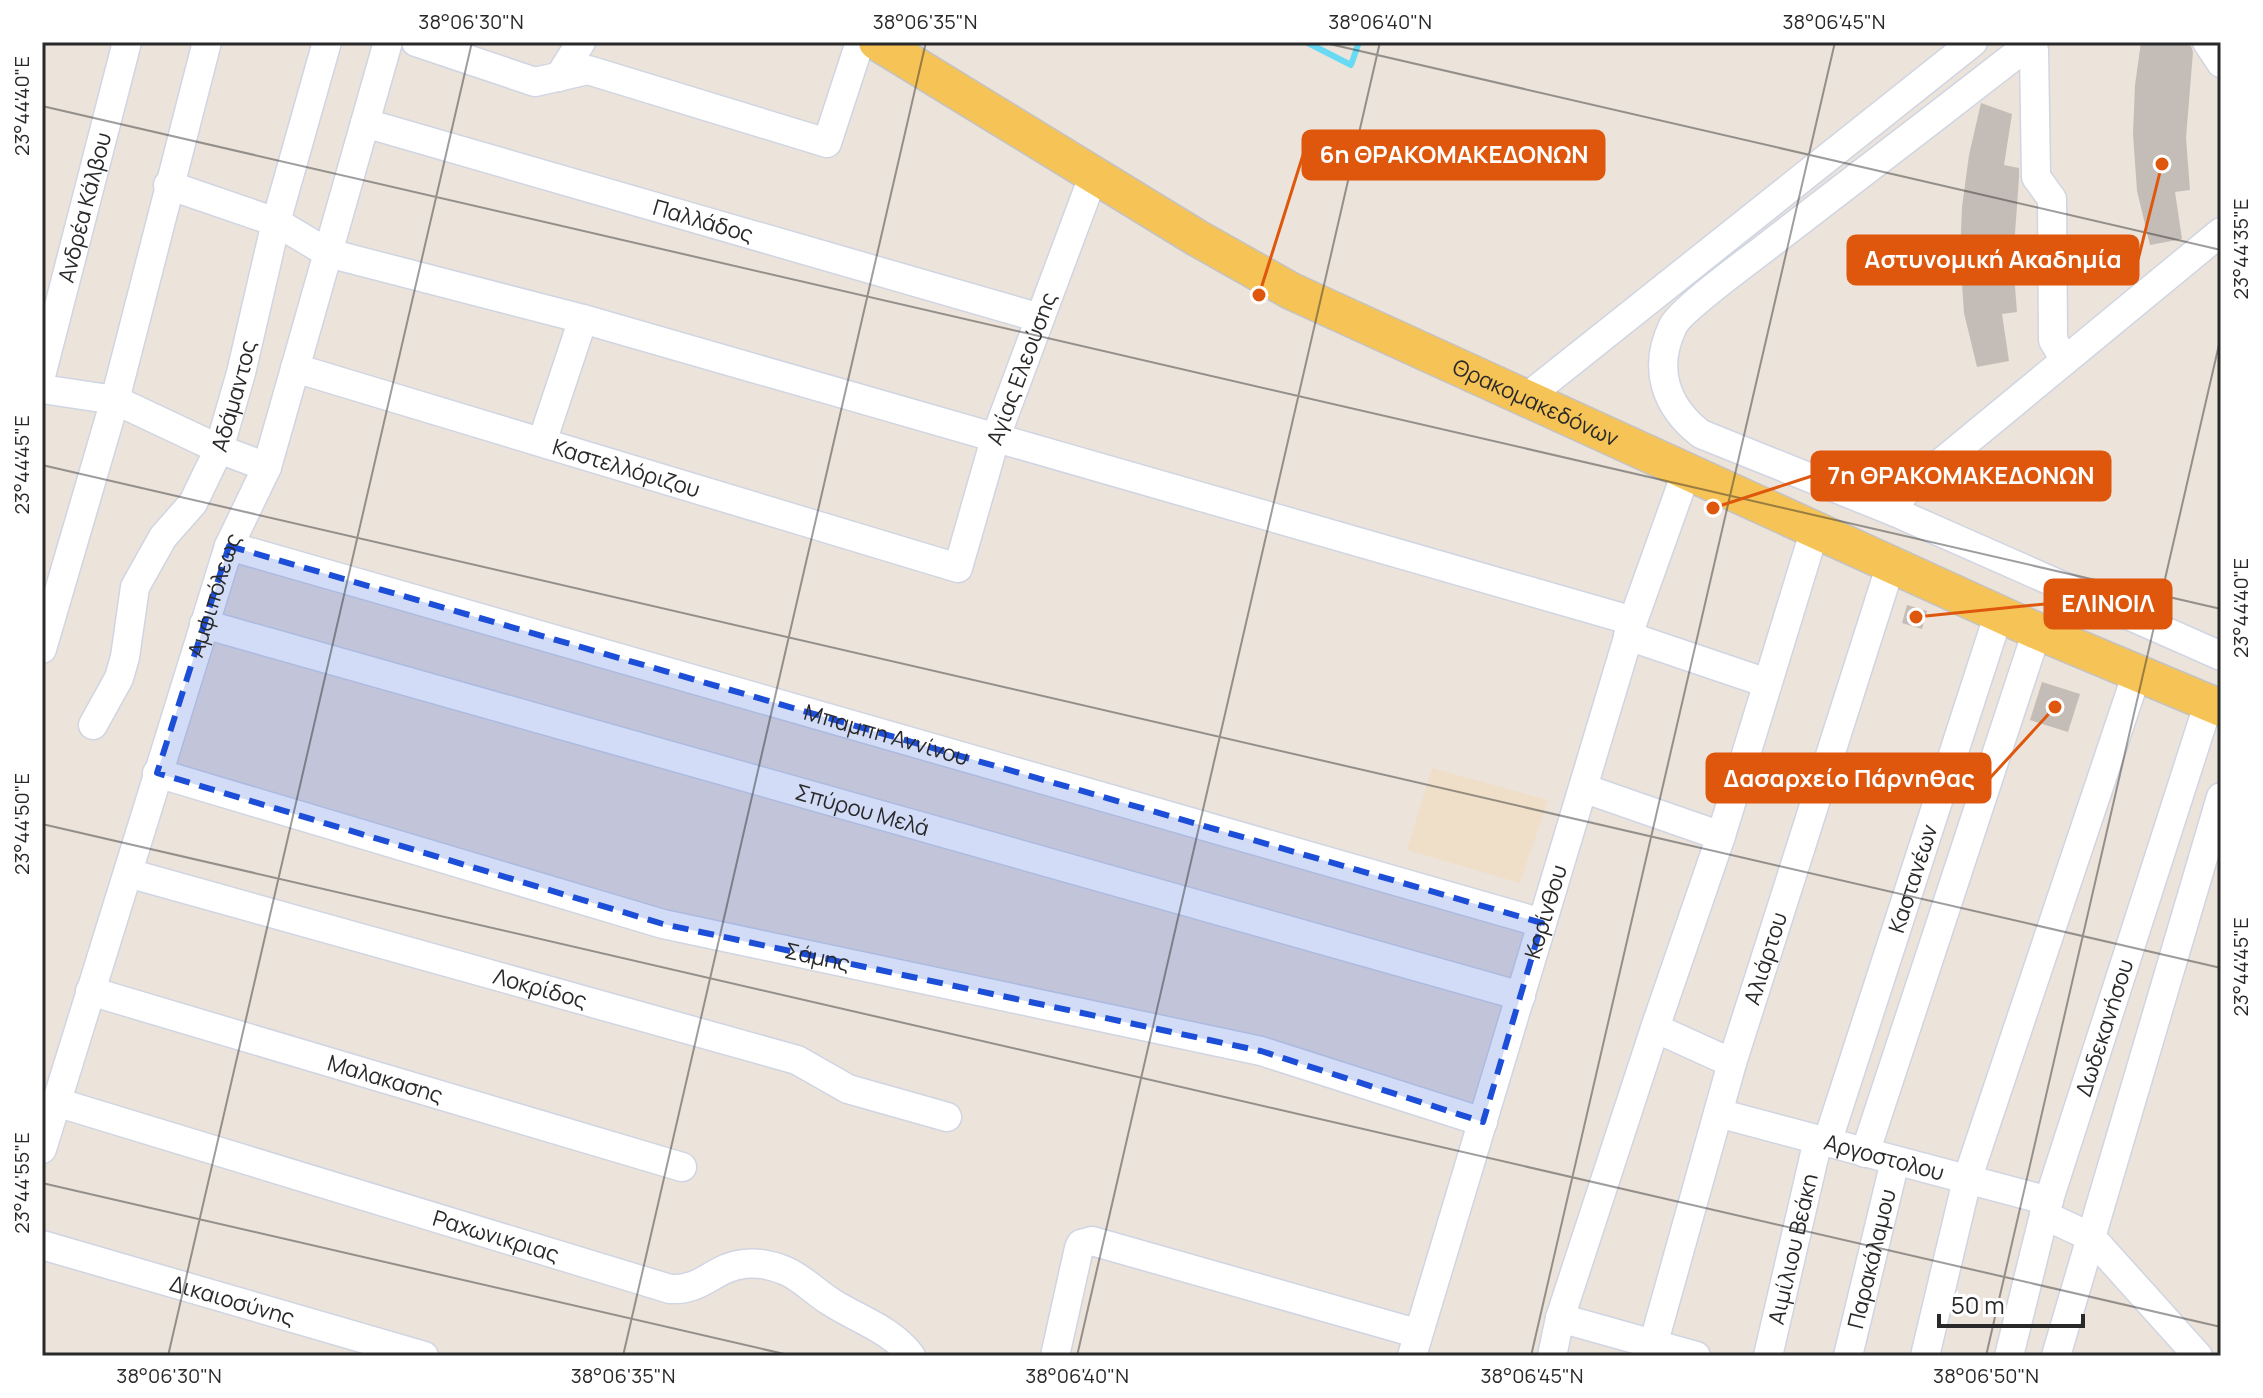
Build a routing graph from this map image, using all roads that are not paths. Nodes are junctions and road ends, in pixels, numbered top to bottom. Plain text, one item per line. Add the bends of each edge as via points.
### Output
1 (127, 42) edge
2 (207, 42) edge
3 (327, 42) edge
4 (388, 42) edge
5 (416, 42) edge
6 (581, 42) edge
7 (860, 42) edge
8 (877, 42) edge
9 (1973, 42) edge
10 (2207, 42) edge
11 (2031, 43) edge
12 (2221, 63) edge
13 (559, 77) junction
14 (365, 123) junction
15 (1094, 174) junction
16 (168, 185) junction
17 (276, 222) junction
18 (2221, 232) edge
19 (328, 253) junction
20 (1040, 318) junction
21 (583, 319) junction
22 (2064, 359) junction
23 (295, 368) junction
24 (42, 372) edge
25 (42, 389) edge
26 (1527, 397) junction
27 (115, 400) junction
28 (995, 439) junction
29 (542, 442) junction
30 (219, 449) junction
31 (267, 467) junction
32 (1687, 470) junction
33 (1895, 512) junction
34 (1815, 529) junction
35 (229, 546) junction
36 (1891, 564) junction
37 (958, 568) joint
38 (1999, 613) junction
39 (204, 624) junction
40 (1630, 629) junction
41 (2037, 631) junction
42 (42, 649) edge
43 (2221, 656) edge
44 (2137, 673) junction
45 (1767, 683) junction
46 (2215, 705) edge
47 (93, 725) dead end
48 (157, 773) junction
49 (1583, 788) junction
50 (2221, 797) edge
51 (1721, 836) junction
52 (128, 873) junction
53 (1542, 923) junction
54 (2136, 927) junction
55 (2176, 945) junction
56 (90, 991) junction
57 (1521, 996) junction
58 (1655, 1028) junction
59 (1732, 1063) junction
60 (56, 1102) junction
61 (1718, 1113) junction
62 (947, 1117) dead end
63 (1483, 1122) junction
64 (1823, 1142) junction
65 (42, 1149) edge
66 (1865, 1153) junction
67 (1895, 1161) junction
68 (682, 1167) dead end
69 (1967, 1180) junction
70 (2047, 1208) junction
71 (2091, 1237) junction
72 (42, 1245) edge
73 (1560, 1318) junction
74 (1414, 1344) edge
75 (1651, 1350) edge
76 (424, 1356) edge
77 (911, 1356) edge
78 (1055, 1356) edge
79 (1552, 1356) edge
80 (1696, 1356) edge
81 (1768, 1356) edge
82 (1848, 1356) edge
83 (1925, 1356) edge
84 (2009, 1356) edge
85 (2056, 1356) edge
86 (2198, 1356) edge

1 - 24 street, Ανδρέα Κάλβου
2 - 16 street
3 - 17 street, Αδάμαντος
4 - 14 street, Αμφιπόλεως
5 - 13 street via 535,82
6 - 13 street
7 - 13 street via 827,143 588,70
8 - 15 main road, Θρακομακεδόνων
9 - 26 street
10 - 12 street
11 - 22 street via 2036,177 2052,199 2053,340
11 - 33 street via 1726,278 1674,324 1667,347 1663,366 1670,401 1701,434
14 - 19 street, Αμφιπόλεως
14 - 20 street, Παλλάδος
15 - 20 street, Αγίας Ελεούσης
15 - 26 main road, Θρακομακεδόνων via 1291,291
16 - 17 street
16 - 27 street
17 - 19 street
17 - 30 street, Αδάμαντος
18 - 22 street
19 - 21 street
19 - 23 street, Αμφιπόλεως
20 - 28 street, Αγίας Ελεούσης
21 - 28 street
21 - 29 street
22 - 33 street via 1903,494
23 - 29 street, Καστελλόριζου
23 - 31 street, Αμφιπόλεως
25 - 27 street
26 - 32 main road, Θρακομακεδόνων
27 - 30 street
27 - 42 street
28 - 37 street, Αγίας Ελεούσης
28 - 40 street
29 - 37 street, Καστελλόριζου
30 - 31 street
30 - 47 street, Αδάμαντος via 193,503 163,537 135,587 119,678
31 - 35 street, Αμφιπόλεως
32 - 34 main road, Θρακομακεδόνων
32 - 40 street, Κορίνθου
33 - 43 street
34 - 36 main road, Θρακομακεδόνων
34 - 45 street
35 - 39 street, Αμφιπόλεως
35 - 53 street, Μπαμπη Αννίνου
36 - 38 main road, Θρακομακεδόνων
36 - 59 street, Αλιάρτου
38 - 41 main road, Θρακομακεδόνων
38 - 64 street, Καστανέων
39 - 48 street, Αμφιπόλεως
39 - 57 street, Σπύρου Μελά
40 - 45 street
40 - 49 street, Κορίνθου
41 - 44 main road, Θρακομακεδόνων
41 - 66 street
44 - 46 main road, Θρακομακεδόνων
44 - 69 street
45 - 51 street
46 - 54 street, Δωδεκανήσου
48 - 52 street, Αμφιπόλεως
48 - 63 street, Σάμης via 663,924 1261,1051
49 - 51 street
49 - 53 street, Κορίνθου
50 - 55 street, Δωδεκανήσου
51 - 58 street
52 - 56 street, Αμφιπόλεως
52 - 62 street, Λοκρίδος via 797,1060 848,1089
53 - 57 street, Κορίνθου
54 - 55 street
54 - 70 street, Δωδεκανήσου
55 - 71 street, Δωδεκανήσου
56 - 60 street, Αμφιπόλεως
56 - 68 street, Μαλακασης
57 - 63 street, Κορίνθου
58 - 59 street
58 - 73 street
59 - 61 street, Αλιάρτου
60 - 65 street, Αμφιπόλεως
60 - 77 street, Ραχωνικριας via 670,1289 693,1288 739,1264 772,1266 893,1335
61 - 64 street, Αργοστολου
61 - 75 street, Αλιάρτου
63 - 74 street, Κορίνθου
64 - 66 street, Αργοστολου
64 - 81 street, Αιμίλιου Βεάκη
66 - 67 street, Αργοστολου
67 - 69 street, Αργοστολου
67 - 82 street, Παρακάλαμου
69 - 70 street, Αργοστολου
69 - 83 street
70 - 71 street, Αργοστολου
70 - 84 street, Δωδεκανήσου
71 - 85 street, Δωδεκανήσου
71 - 86 street
72 - 76 street, Δικαιοσύνης
73 - 75 street
73 - 79 street
74 - 78 street via 1092,1241 1079,1248
75 - 80 street

